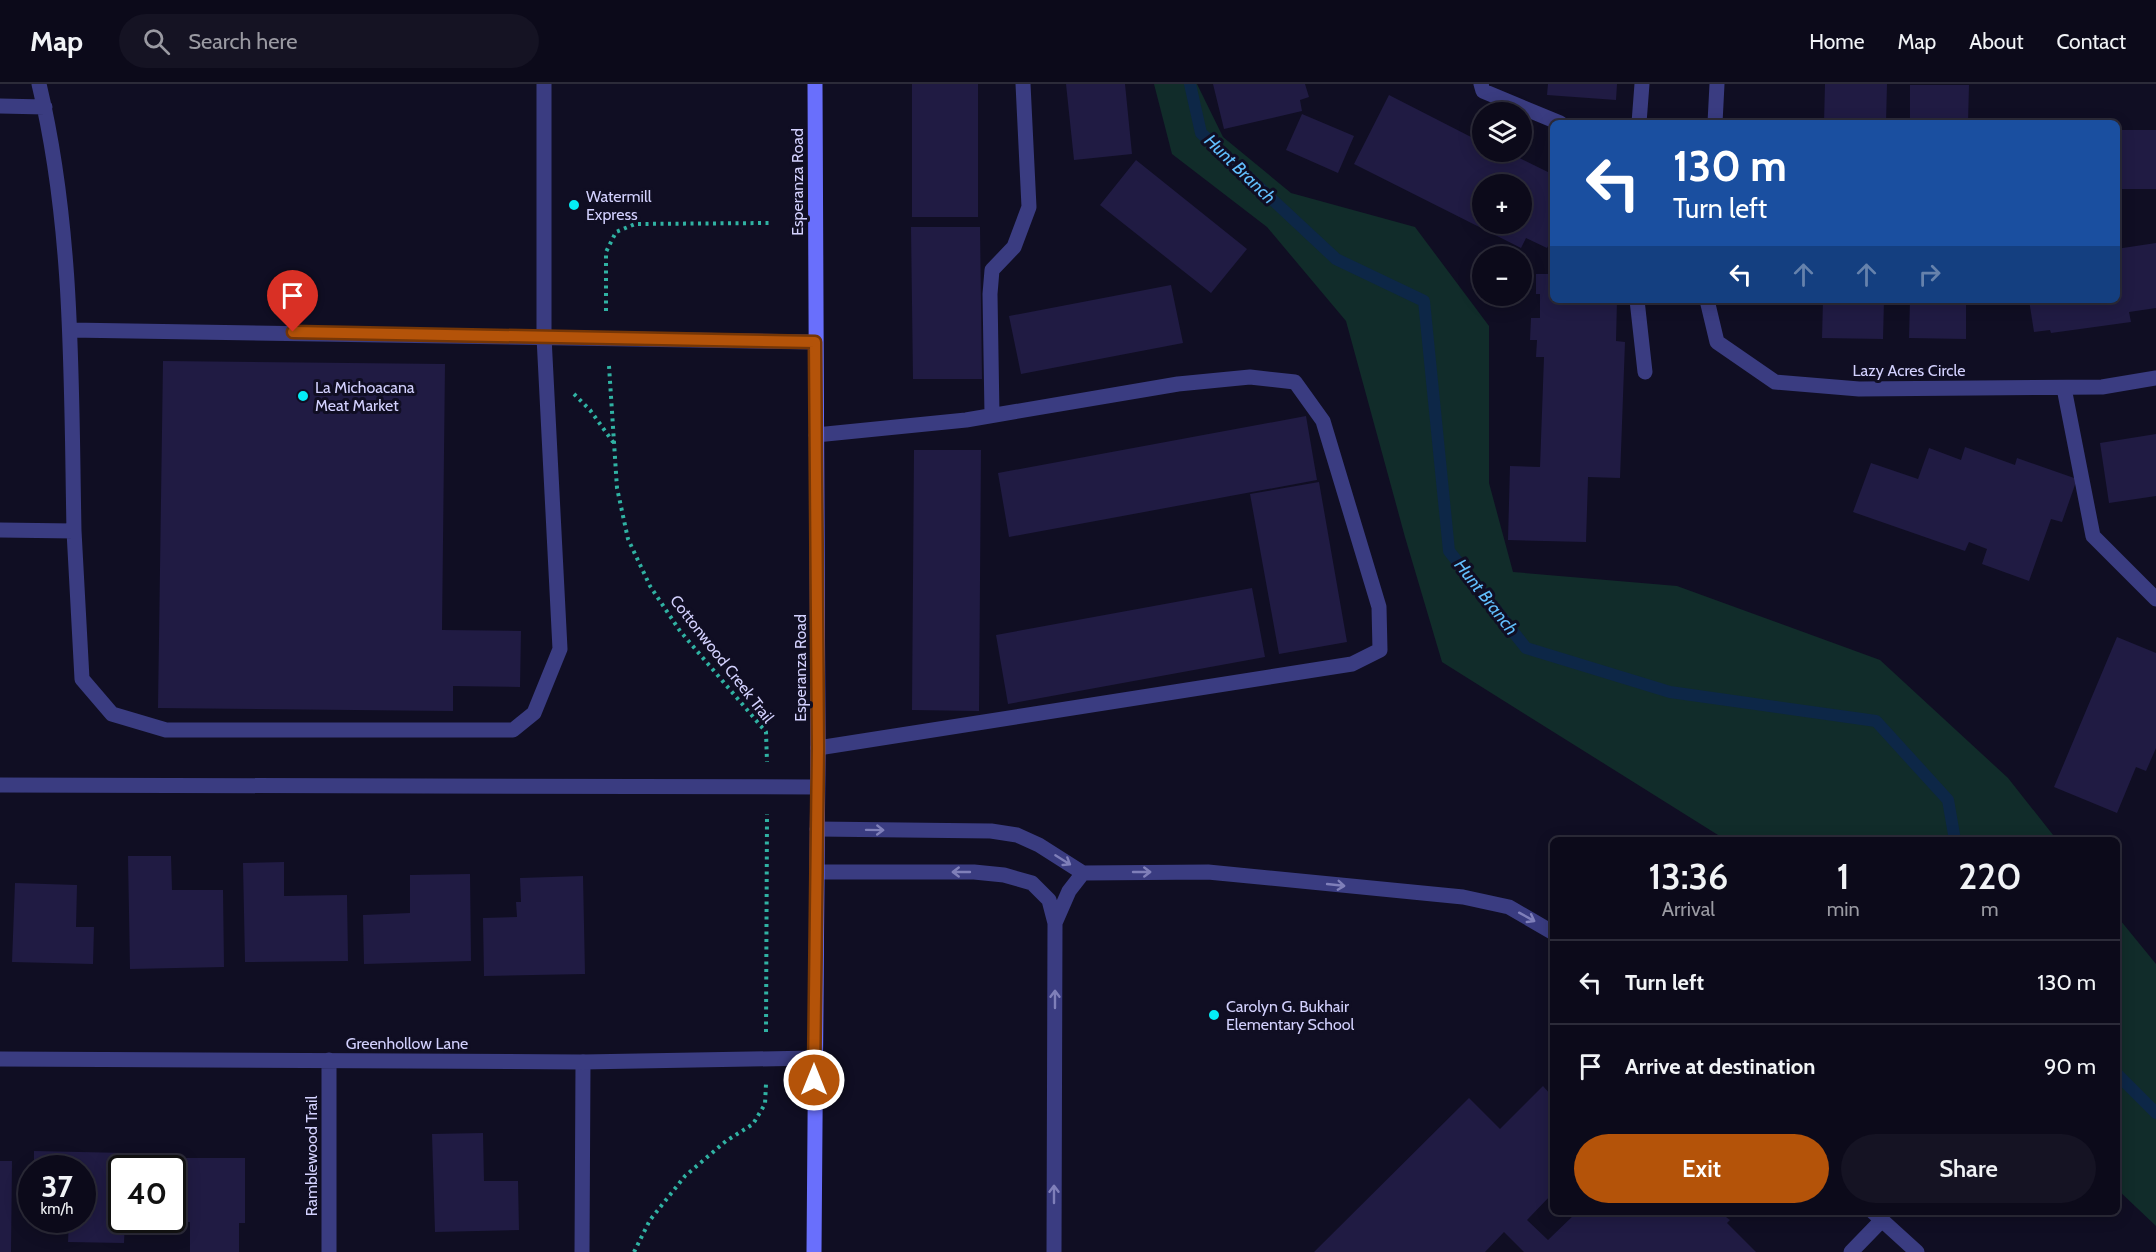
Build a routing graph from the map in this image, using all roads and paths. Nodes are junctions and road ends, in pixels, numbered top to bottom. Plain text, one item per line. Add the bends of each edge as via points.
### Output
1 (39, 84) edge
2 (544, 84) edge
3 (815, 84) edge
4 (1023, 84) edge
5 (1481, 84) edge
6 (1642, 84) edge
7 (1717, 84) edge
8 (0, 106) edge
9 (45, 107) junction
10 (1553, 120) edge
11 (1639, 120) edge
12 (1715, 120) edge
13 (770, 223) dead end
14 (1637, 303) edge
15 (1708, 303) edge
16 (70, 330) junction
17 (544, 337) junction
18 (608, 339) junction
19 (815, 342) junction
20 (545, 371) junction
21 (1645, 372) dead end
22 (2156, 378) edge
23 (2064, 388) junction
24 (993, 415) junction
25 (816, 435) junction
26 (613, 443) junction
27 (0, 530) edge
28 (74, 531) junction
29 (2156, 599) edge
30 (818, 748) junction
31 (0, 785) edge
32 (768, 787) junction
33 (817, 787) junction
34 (817, 829) junction
35 (817, 872) junction
36 (1083, 873) junction
37 (1055, 924) junction
38 (1550, 931) edge
39 (766, 1017) dead end
40 (814, 1058) junction
41 (0, 1059) edge
42 (329, 1060) junction
43 (583, 1062) junction
44 (765, 1104) dead end
45 (1877, 1216) edge
46 (329, 1252) edge
47 (582, 1252) edge
48 (634, 1252) edge
49 (814, 1252) edge
50 (1054, 1252) edge
51 (1851, 1252) edge
52 (1917, 1252) edge

1 - 9 street
2 - 17 street
3 - 19 street, Esperanza Road
4 - 24 street via 1029,207 1014,247 992,270
5 - 10 street via 1483,91
6 - 11 street
7 - 12 street
8 - 9 street
9 - 16 street via 58,185
13 - 18 path, Cottonwood Creek Trail via 635,224 616,232 606,252
14 - 21 street
15 - 23 street, Lazy Acres Circle via 1717,342 1775,382 1859,389
16 - 17 street
16 - 28 street
17 - 18 street
17 - 20 street
18 - 19 street
18 - 26 path, Cottonwood Creek Trail
19 - 25 street, Esperanza Road
20 - 26 path via 590,410
20 - 28 street via 560,649 534,713 513,730 166,730 112,714 82,679
22 - 23 street, Lazy Acres Circle via 2102,387
23 - 29 street via 2094,536
24 - 25 street
24 - 30 street via 1198,382 1250,377 1295,382 1323,421 1379,607 1380,650 1352,664
25 - 30 street, Esperanza Road
26 - 32 path, Cottonwood Creek Trail via 617,489 628,539 650,586 680,631 766,732
27 - 28 street
30 - 33 street, Esperanza Road
31 - 32 street
32 - 33 street
32 - 39 path, Cottonwood Creek Trail
33 - 34 street, Esperanza Road
34 - 35 street, Esperanza Road
34 -> 36 street via 992,831 1017,835
37 -> 35 street via 1049,900 1032,883 1004,874
35 - 40 street, Esperanza Road
36 - 37 street via 1069,891
36 -> 38 street via 1208,872 1462,897 1509,907
50 -> 37 street
40 - 43 street, Greenhollow Lane
40 - 49 street, Esperanza Road
41 - 42 street, Greenhollow Lane
42 - 43 street, Greenhollow Lane
42 - 46 street, Ramblewood Trail
43 - 47 street
44 - 48 path via 753,1124 726,1141 686,1176 650,1220
45 - 51 street
45 - 52 street

